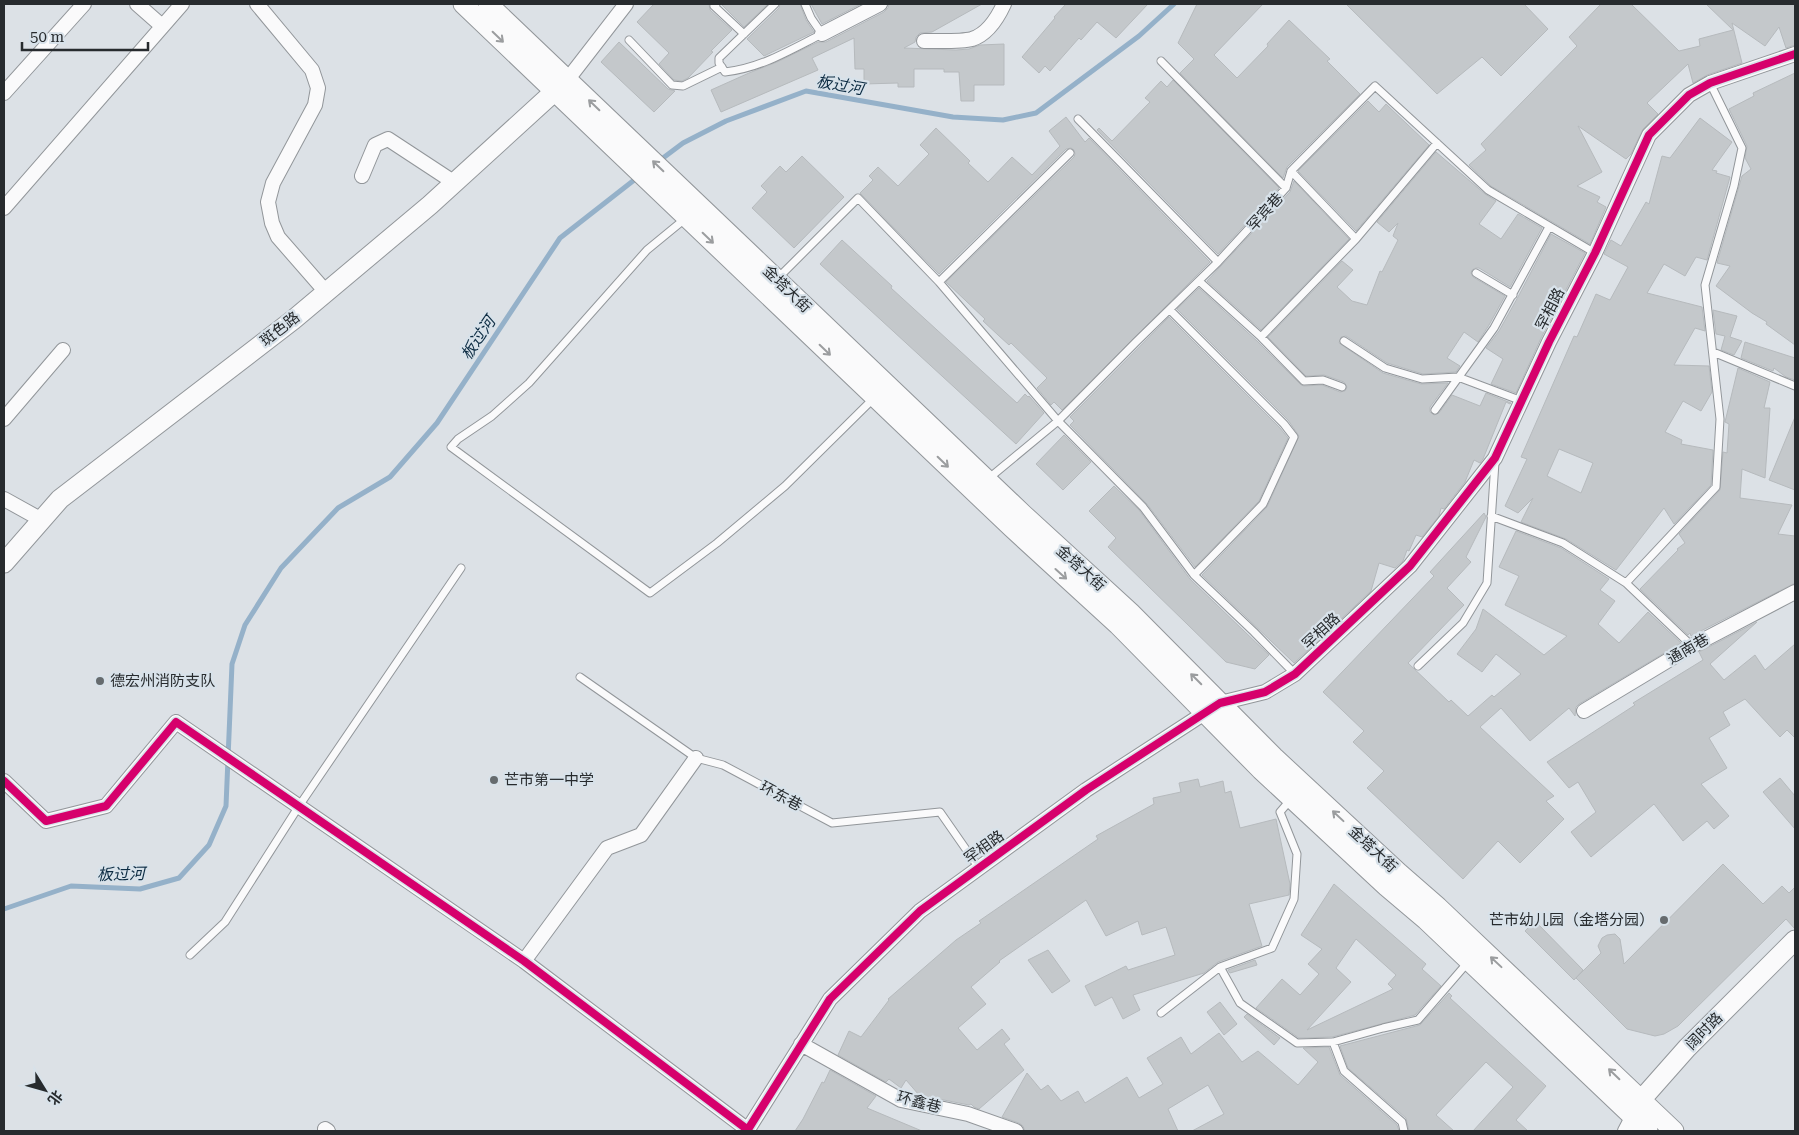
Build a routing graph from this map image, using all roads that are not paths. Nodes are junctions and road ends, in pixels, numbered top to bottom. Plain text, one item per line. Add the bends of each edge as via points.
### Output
1 (84, 4) edge
2 (137, 4) edge
3 (182, 4) edge
4 (257, 4) edge
5 (463, 4) edge
6 (488, 4) edge
7 (626, 4) edge
8 (716, 4) edge
9 (775, 4) edge
10 (805, 4) edge
11 (880, 4) edge
12 (1004, 4) edge
13 (162, 26) junction
14 (744, 34) junction
15 (822, 34) junction
16 (629, 40) dead end
17 (924, 41) dead end
18 (1795, 54) edge
19 (1161, 61) dead end
20 (722, 67) junction
21 (1710, 83) junction
22 (561, 85) junction
23 (4, 92) edge
24 (1078, 119) dead end
25 (1437, 143) junction
26 (1070, 153) dead end
27 (1290, 171) junction
28 (362, 176) dead end
29 (455, 182) junction
30 (1286, 188) junction
31 (679, 198) junction
32 (4, 208) edge
33 (686, 218) junction
34 (1549, 227) junction
35 (1356, 239) junction
36 (1595, 253) junction
37 (1218, 262) junction
38 (1476, 273) dead end
39 (777, 279) junction
40 (1198, 281) junction
41 (939, 282) junction
42 (326, 292) junction
43 (1513, 295) junction
44 (1170, 310) junction
45 (1262, 337) junction
46 (1344, 341) dead end
47 (63, 350) dead end
48 (1713, 352) junction
49 (1458, 376) junction
50 (1795, 386) edge
51 (1342, 388) dead end
52 (875, 397) junction
53 (1522, 401) junction
54 (1435, 410) dead end
55 (4, 419) edge
56 (1058, 421) junction
57 (1495, 458) junction
58 (987, 480) junction
59 (4, 499) edge
60 (1491, 516) junction
61 (42, 520) junction
62 (4, 562) edge
63 (461, 568) dead end
64 (1194, 575) junction
65 (1626, 584) junction
66 (1795, 592) edge
67 (1692, 646) junction
68 (1418, 666) dead end
69 (1294, 674) junction
70 (580, 678) dead end
71 (1213, 708) junction
72 (1584, 712) dead end
73 (696, 758) junction
74 (4, 781) edge
75 (1292, 798) junction
76 (298, 806) junction
77 (979, 868) junction
78 (1795, 940) edge
79 (190, 955) dead end
80 (1469, 961) junction
81 (524, 962) junction
82 (1220, 967) junction
83 (1162, 1013) dead end
84 (1333, 1042) junction
85 (801, 1044) junction
86 (1642, 1100) junction
87 (1628, 1124) edge
88 (748, 1131) edge
89 (1016, 1131) edge
90 (1404, 1131) edge
91 (1648, 1131) edge
92 (1674, 1131) edge

1 - 23 street
2 - 13 street
3 - 13 street
4 - 42 street via 316,76 315,105 273,183 268,202 278,237
5 -> 22 main road, 金塔大街
6 - 22 main road, 金塔大街
7 - 22 street
8 - 14 lane via 714,6
9 - 14 lane
10 - 15 lane
11 - 15 street
12 - 17 street via 986,30 973,39
13 - 32 street
14 - 20 lane via 719,58
15 - 20 lane via 745,70 725,72
16 - 20 lane via 672,85 683,86
18 - 21 street, 罕相路
19 - 30 lane
21 - 36 street, 罕相路 via 1689,95 1649,135
21 - 48 lane via 1742,148 1706,285
22 - 29 main road, 斑色路
22 - 31 main road, 金塔大街
24 - 37 lane
25 - 27 lane via 1375,86
25 - 34 lane via 1488,190
25 - 35 lane
26 - 41 lane
27 - 30 lane, 罕宾巷
27 - 35 lane
28 - 29 street via 375,146 388,140
29 - 42 main road, 斑色路
30 - 37 lane, 罕宾巷
31 - 33 main road, 金塔大街
31 - 39 main road, 金塔大街
33 -> 52 main road, 金塔大街
33 - 52 lane via 647,250 529,383 451,447 650,593 785,486
34 - 36 lane
34 - 43 lane
35 - 45 lane
36 - 53 street, 罕相路
37 - 40 lane, 罕宾巷
38 - 43 lane
39 - 41 lane via 858,198
39 - 58 main road, 金塔大街
40 - 44 lane, 罕宾巷
40 - 45 lane
41 - 56 lane
42 - 61 main road, 斑色路 via 60,499
43 - 49 lane via 1494,328
44 - 56 lane, 罕宾巷
44 - 64 lane via 1294,437 1263,504
45 - 51 lane via 1304,381 1323,380
46 - 49 lane via 1385,368 1422,379
47 - 55 street
48 - 50 lane
48 - 65 lane via 1720,419 1716,487
49 - 53 lane
49 - 54 lane
52 -> 71 main road, 金塔大街 via 1012,528
53 - 57 street, 罕相路
56 - 58 lane, 罕宾巷
56 - 64 lane via 1142,507
57 - 60 lane
57 - 69 street, 罕相路 via 1410,566
71 -> 58 main road, 金塔大街 via 1130,612
59 - 61 street
60 - 65 lane via 1562,543
60 - 68 lane via 1487,583 1463,623
61 - 62 main road, 斑色路
63 - 76 lane
64 - 69 lane
65 - 67 lane
66 - 67 street, 通南巷
67 - 72 street, 通南巷
69 - 71 street, 罕相路 via 1265,692
70 - 73 lane, 环东巷
71 - 75 main road, 金塔大街
71 - 77 street, 罕相路 via 1086,790
86 -> 71 main road, 金塔大街 via 1438,907 1280,763
73 - 77 lane, 环东巷 via 723,765 832,823 940,812
73 - 81 street via 641,835 607,848
74 - 76 street via 46,821 106,806 176,722
75 - 80 main road, 金塔大街
75 - 82 lane via 1280,812 1297,854 1294,899 1272,948
76 - 79 lane via 226,922
76 - 81 street
77 - 85 street, 罕相路 via 920,911 830,999
78 - 86 main road, 阔时路 via 1687,1048
80 - 84 lane via 1418,1020
80 - 87 main road, 金塔大街
81 - 88 street
82 - 83 lane
82 - 84 lane via 1240,1003 1297,1043
84 - 90 lane via 1344,1071 1402,1122
85 - 88 street, 罕相路
85 - 89 street, 环鑫巷 via 901,1100 968,1114
86 - 87 street, 阔时路
86 - 92 main road, 金塔大街
87 - 91 main road, 金塔大街

